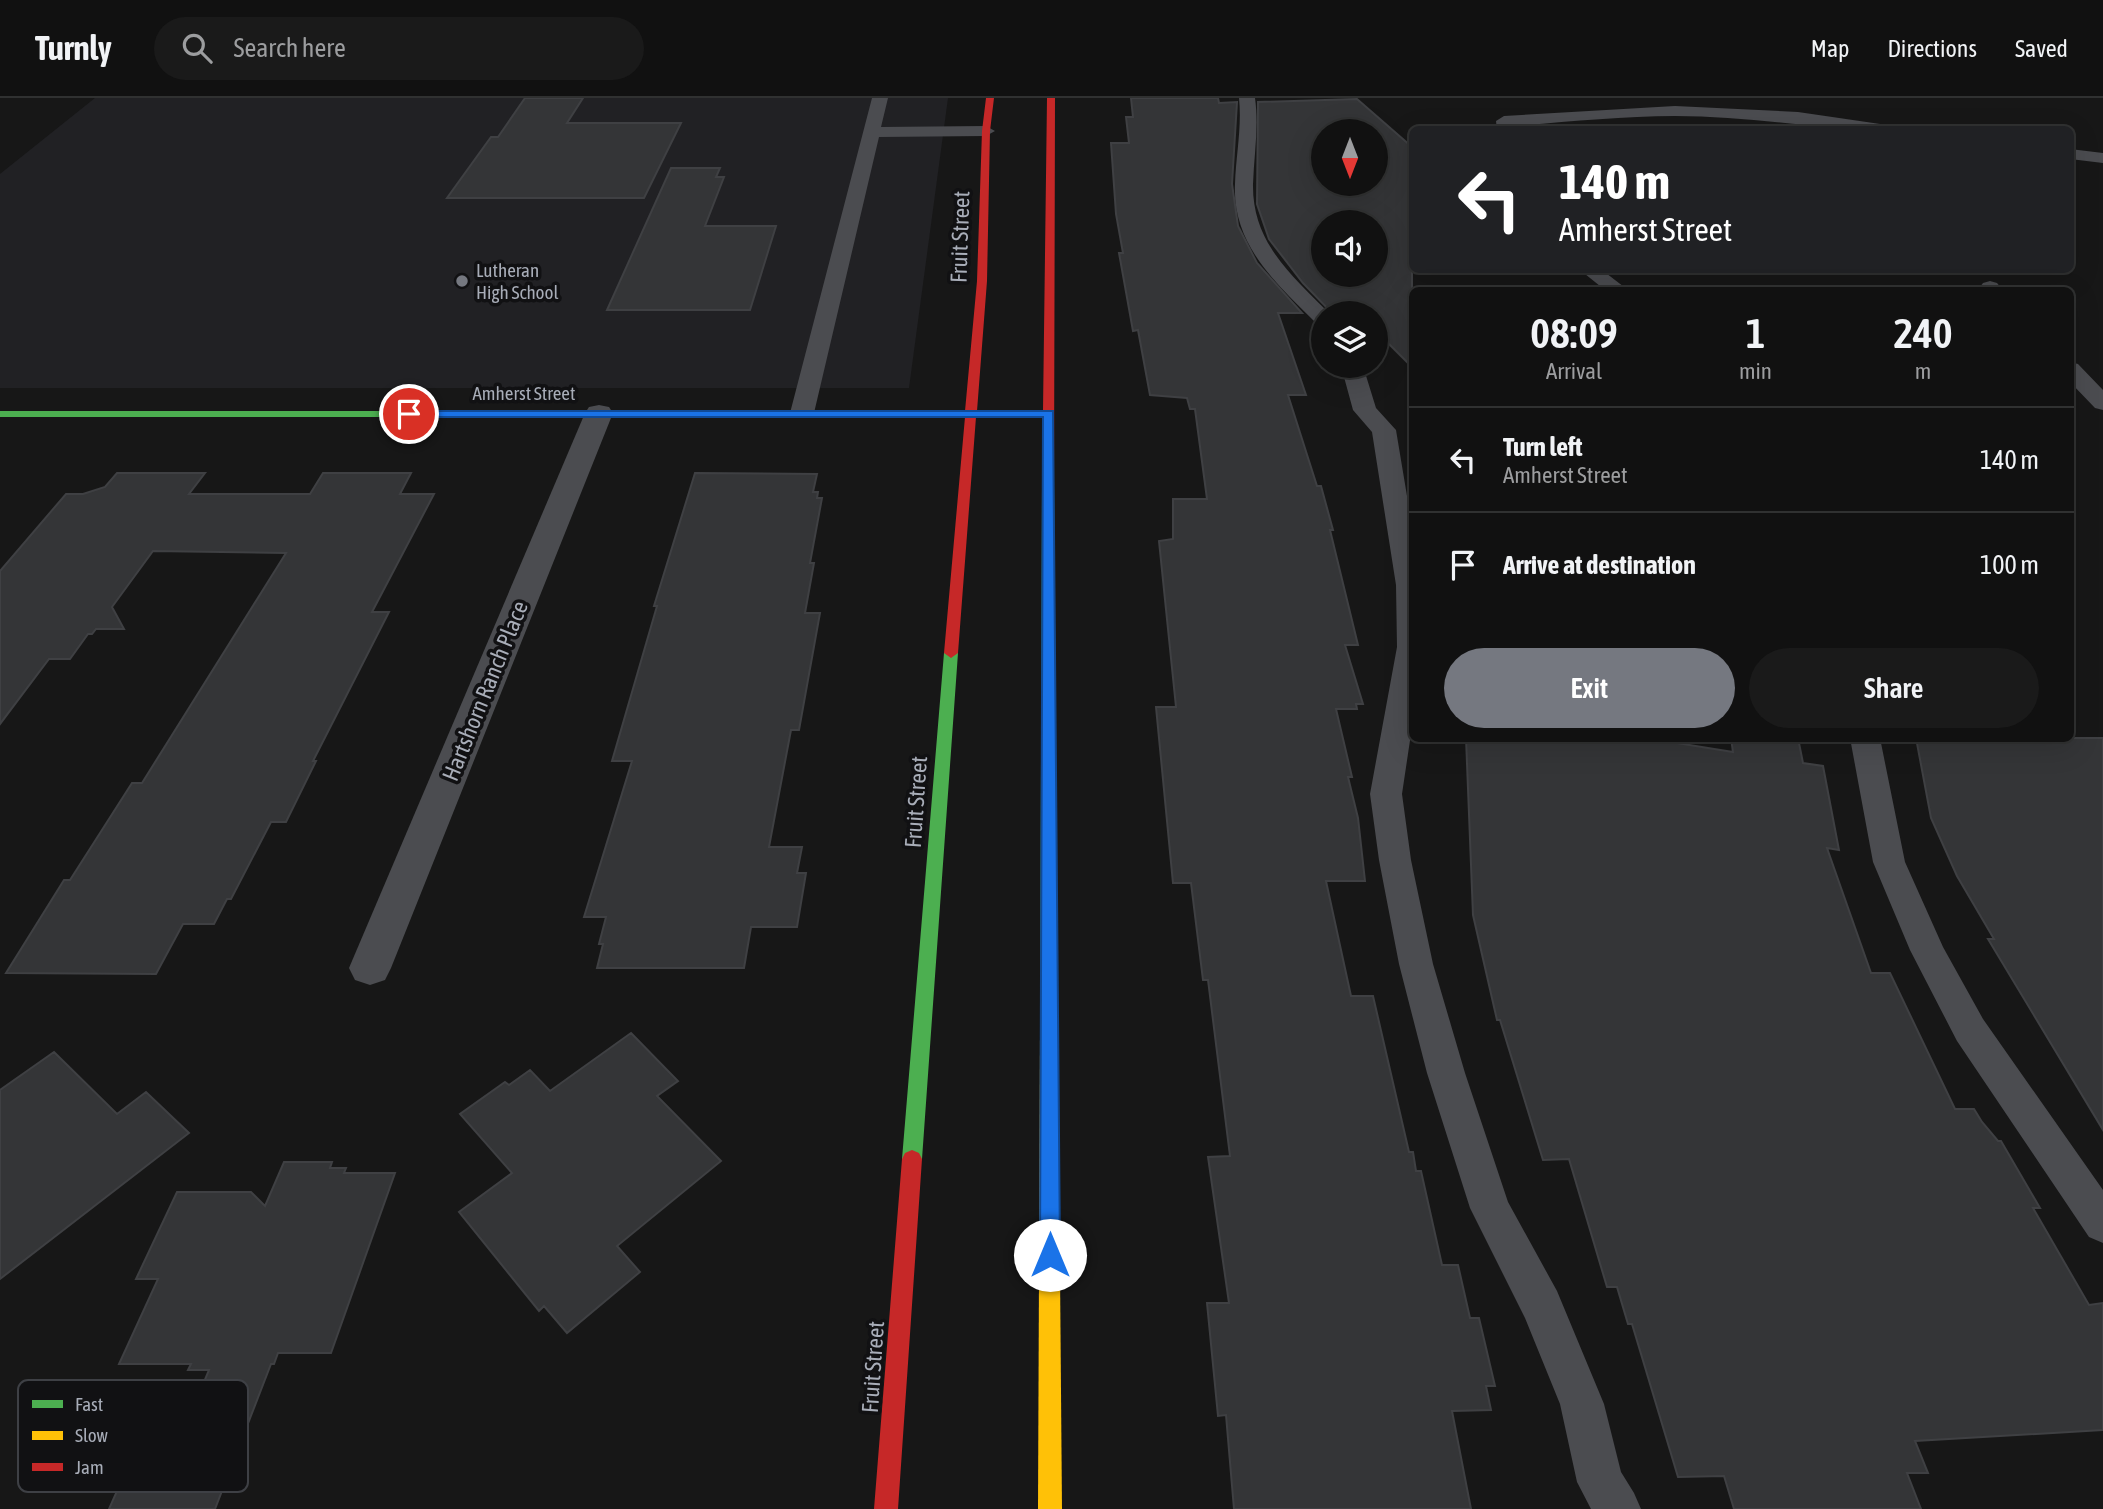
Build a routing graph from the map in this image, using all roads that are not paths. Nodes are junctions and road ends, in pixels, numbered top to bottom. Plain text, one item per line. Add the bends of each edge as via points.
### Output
1 (880, 98) edge
2 (990, 98) edge
3 (1051, 98) edge
4 (1247, 98) edge
5 (1505, 126) edge
6 (1875, 126) edge
7 (986, 131) junction
8 (871, 132) junction
9 (2074, 154) edge
10 (2103, 158) edge
11 (1594, 273) edge
12 (1614, 287) edge
13 (1311, 307) edge
14 (2074, 373) edge
15 (1356, 378) edge
16 (2103, 402) edge
17 (0, 414) edge
18 (599, 414) junction
19 (802, 414) junction
20 (972, 414) junction
21 (1048, 414) junction
22 (1409, 585) edge
23 (1409, 659) edge
24 (1866, 742) edge
25 (370, 968) dead end
26 (2103, 1224) edge
27 (886, 1509) edge
28 (1050, 1509) edge
29 (1618, 1509) edge

1 - 8 lane
2 - 7 main road, Fruit Street
3 - 21 main road
4 - 13 lane via 1243,209 1247,226 1272,268
5 - 6 lane via 1504,121 1675,111 1851,118
7 - 8 lane
7 - 20 main road, Fruit Street
8 - 19 lane
9 - 10 lane
11 - 12 lane
14 - 16 lane
15 - 22 lane via 1365,410 1384,430
17 - 18 main road, Amherst Street
18 - 19 main road, Amherst Street
18 - 25 street, Hartshorn Ranch Place
19 - 20 main road, Amherst Street
20 - 21 main road, Amherst Street
20 - 27 main road, Fruit Street
21 - 28 main road
23 - 29 lane via 1386,794 1416,964 1490,1209 1542,1306 1582,1404 1600,1482
24 - 26 lane via 1889,862 1927,950 1970,1030

